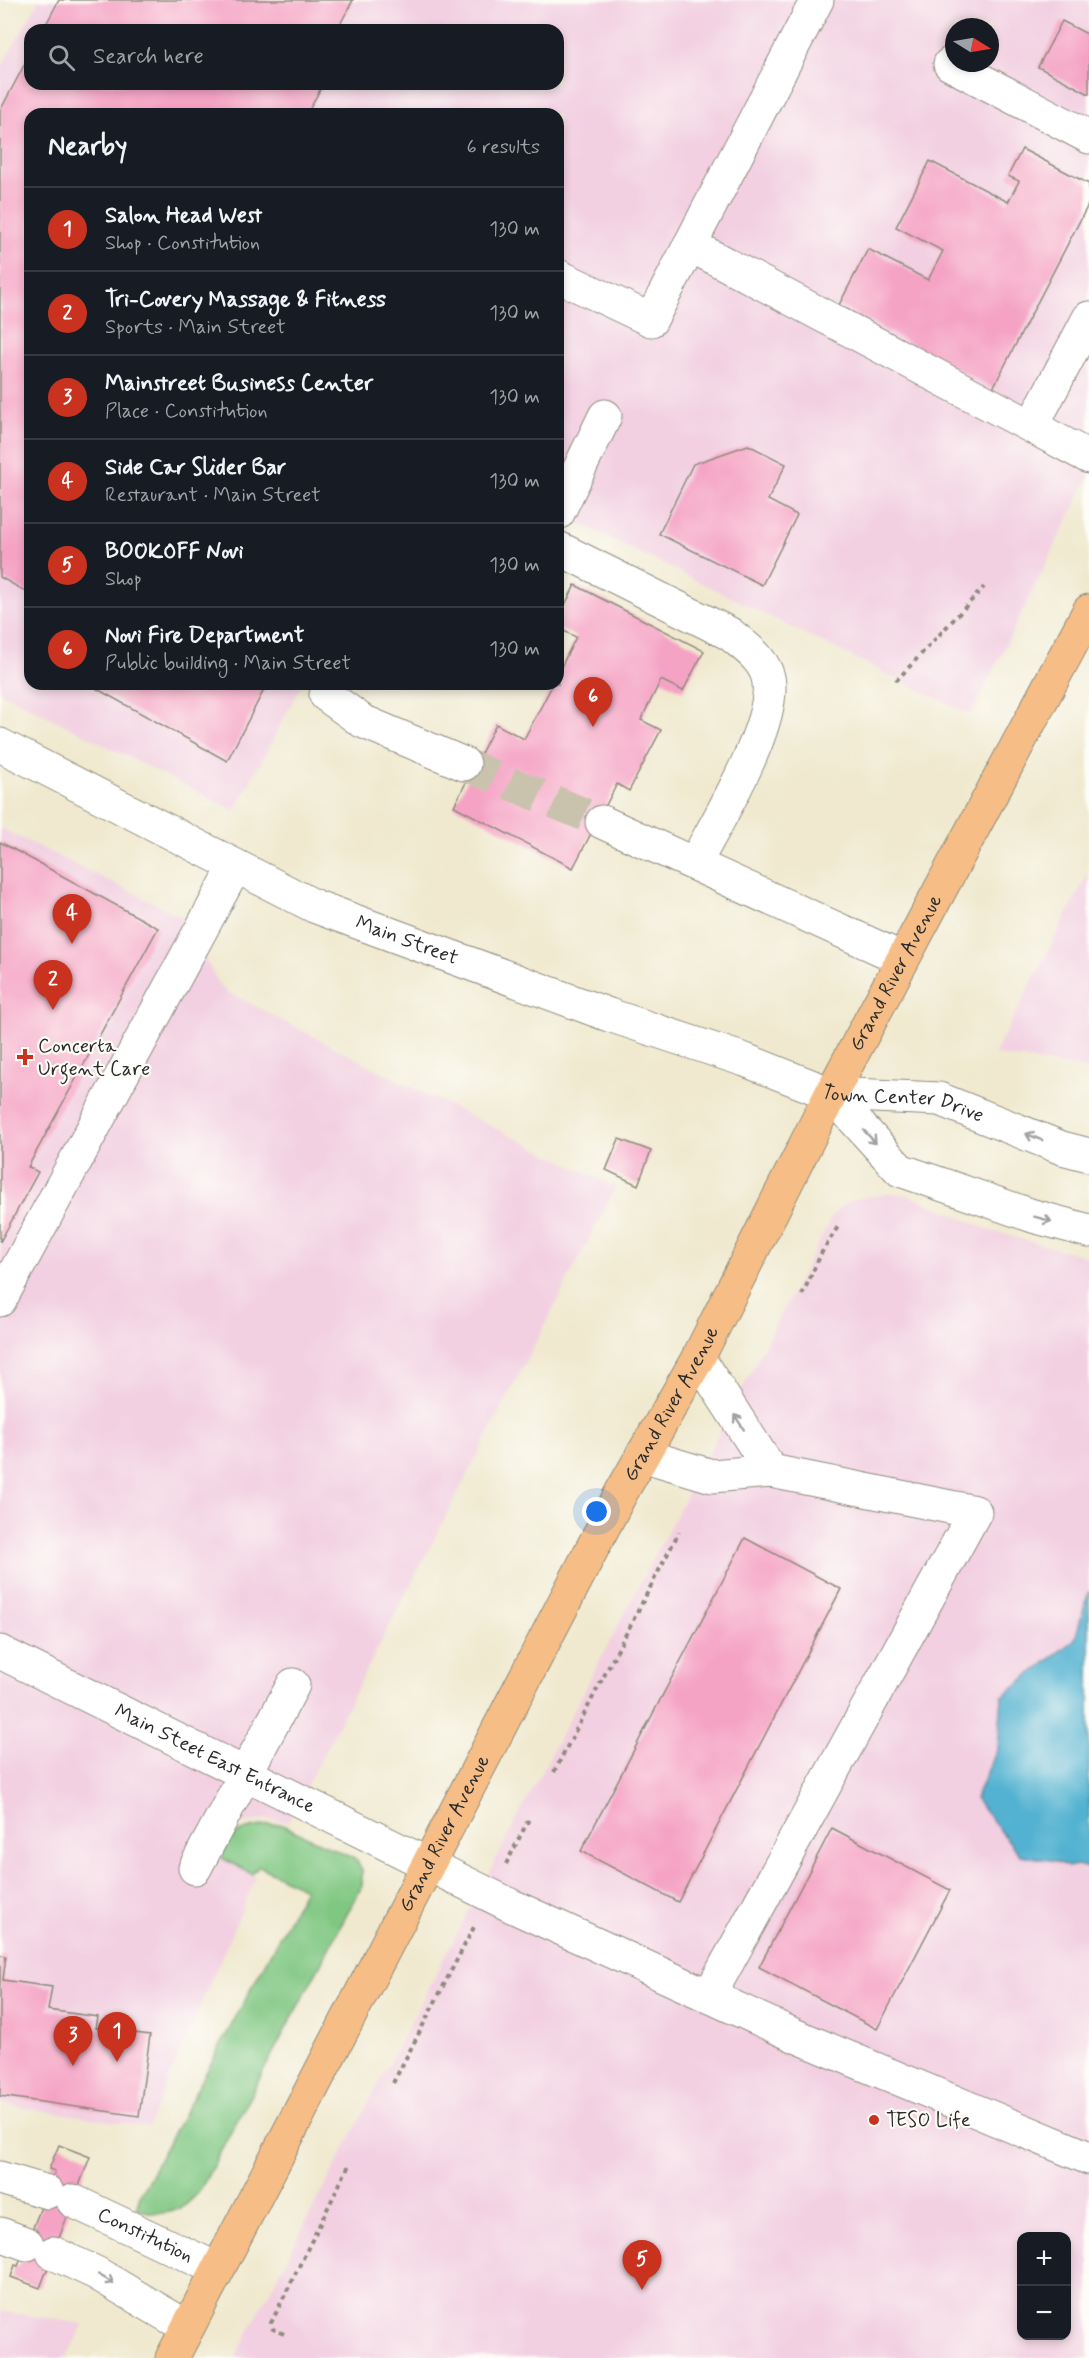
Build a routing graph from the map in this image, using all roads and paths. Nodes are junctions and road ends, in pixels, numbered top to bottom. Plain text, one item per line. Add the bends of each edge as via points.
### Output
1 (817, 0) edge
2 (965, 72) edge
3 (1089, 137) edge
4 (690, 245) junction
5 (564, 279) edge
6 (1089, 318) edge
7 (605, 416) dead end
8 (1032, 426) junction
9 (1089, 457) edge
10 (564, 501) edge
11 (564, 551) edge
12 (984, 586) dead end
13 (1088, 618) edge
14 (896, 681) dead end
15 (326, 696) dead end
16 (0, 745) edge
17 (464, 764) tunnel mouth
18 (602, 822) tunnel mouth
19 (695, 863) junction
20 (235, 867) junction
21 (903, 958) junction
22 (831, 1094) junction
23 (1089, 1155) edge
24 (839, 1226) dead end
25 (1089, 1231) edge
26 (802, 1294) dead end
27 (0, 1300) edge
28 (698, 1358) junction
29 (642, 1455) junction
30 (771, 1471) junction
31 (679, 1532) dead end
32 (0, 1652) edge
33 (293, 1685) dead end
34 (554, 1772) dead end
35 (245, 1773) junction
36 (529, 1819) dead end
37 (430, 1864) junction
38 (195, 1868) dead end
39 (491, 1895) junction
40 (709, 1996) junction
41 (393, 2083) dead end
42 (1089, 2158) edge
43 (350, 2163) dead end
44 (0, 2178) edge
45 (27, 2244) edge
46 (217, 2269) junction
47 (188, 2326) junction
48 (284, 2334) dead end
49 (172, 2358) edge

1 - 4 street
2 - 3 street
4 - 5 street via 651,320
4 - 8 street
6 - 8 street
7 - 10 street
8 - 9 street
11 - 19 street via 730,634 767,673 768,714
12 - 14 path
13 - 21 main road, Grand River Avenue
15 - 17 street via 362,721
16 - 20 street, Main Street
18 - 19 street
19 - 21 street
20 - 22 street, Main Street via 314,906
20 - 27 street
21 - 22 main road, Grand River Avenue
23 -> 22 street, Town Center Drive via 1062,1148 939,1098
22 -> 25 street, Town Center Drive via 900,1170
22 - 28 main road, Grand River Avenue
24 - 26 path
28 - 29 main road, Grand River Avenue
30 -> 28 street
29 - 30 street via 712,1476
29 - 37 main road, Grand River Avenue
30 - 40 street via 975,1512
31 - 34 path
32 - 35 street, Main Steet East Entrance
33 - 35 street
35 - 37 street, Main Steet East Entrance
35 - 38 street
36 - 39 path
37 - 39 street, Main Steet East Entrance
37 - 46 main road, Grand River Avenue
39 - 40 street, Main Steet East Entrance
39 - 41 path
40 - 42 street, Main Steet East Entrance
43 - 48 path via 271,2323 273,2329
44 - 46 street, Constitution via 60,2196
45 -> 47 street via 96,2274
46 - 47 main road, Grand River Avenue
47 - 49 main road, Grand River Avenue

